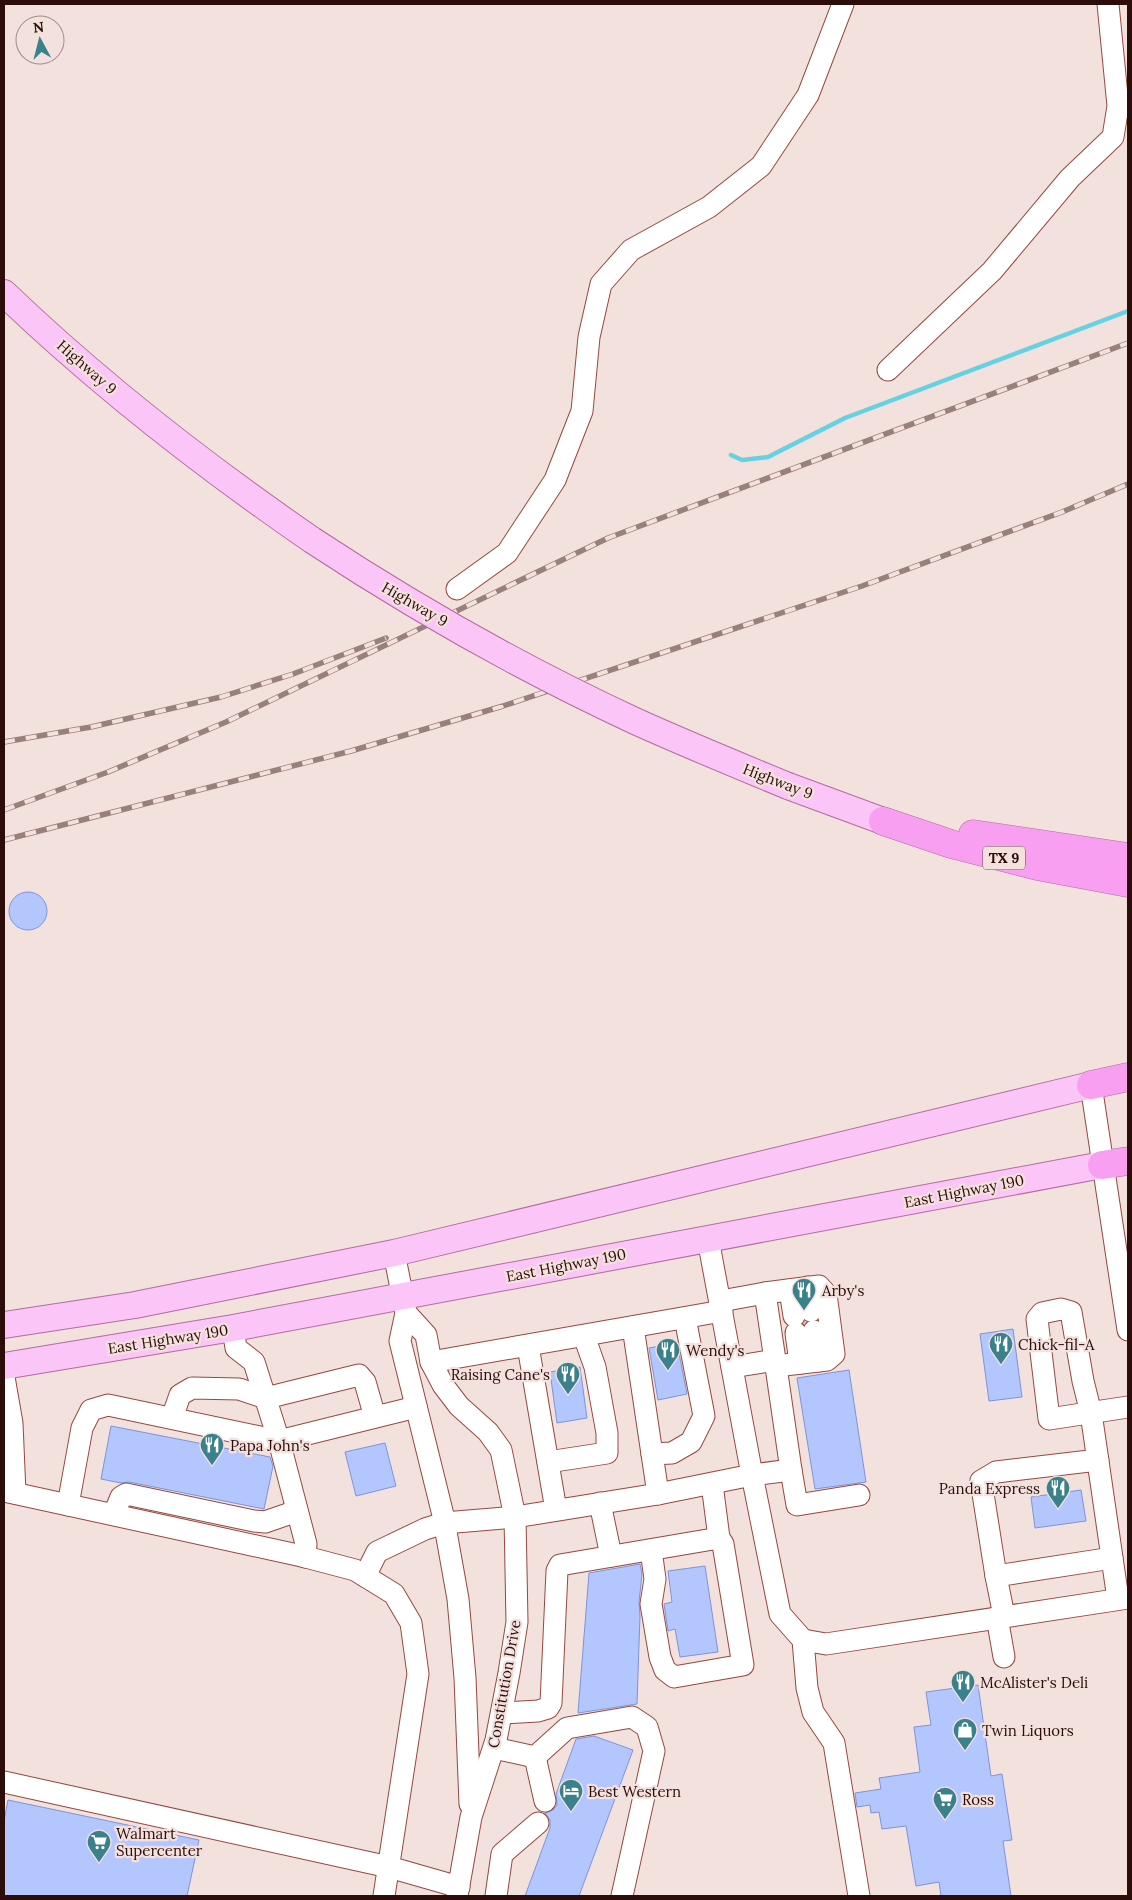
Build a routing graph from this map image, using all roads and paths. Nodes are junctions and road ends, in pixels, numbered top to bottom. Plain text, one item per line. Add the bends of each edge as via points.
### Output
1 (843, 4) edge
2 (1108, 4) edge
3 (4, 292) edge
4 (888, 370) dead end
5 (457, 589) dead end
6 (883, 821) junction
7 (1128, 857) edge
8 (1128, 883) edge
9 (1128, 1077) edge
10 (1091, 1085) junction
11 (1115, 1163) edge
12 (708, 1239) junction
13 (394, 1253) junction
14 (1125, 1284) edge
15 (799, 1288) junction
16 (764, 1293) junction
17 (135, 1305) junction
18 (404, 1305) junction
19 (721, 1306) junction
20 (685, 1318) junction
21 (4, 1325) edge
22 (633, 1327) junction
23 (232, 1328) junction
24 (1128, 1330) edge
25 (584, 1336) junction
26 (4, 1343) edge
27 (528, 1346) junction
28 (432, 1362) junction
29 (809, 1362) junction
30 (776, 1363) junction
31 (4, 1366) edge
32 (732, 1367) junction
33 (4, 1377) edge
34 (266, 1398) junction
35 (416, 1407) junction
36 (1128, 1407) edge
37 (1091, 1413) junction
38 (375, 1417) junction
39 (172, 1418) junction
40 (279, 1441) junction
41 (652, 1454) junction
42 (1098, 1460) junction
43 (548, 1462) junction
44 (792, 1470) junction
45 (752, 1475) junction
46 (712, 1484) junction
47 (10, 1492) edge
48 (658, 1494) junction
49 (859, 1495) dead end
50 (600, 1503) junction
51 (68, 1505) junction
52 (556, 1510) junction
53 (297, 1511) junction
54 (114, 1514) junction
55 (515, 1517) junction
56 (444, 1522) junction
57 (719, 1538) junction
58 (651, 1550) junction
59 (611, 1556) junction
60 (305, 1557) junction
61 (1112, 1558) junction
62 (365, 1576) junction
63 (996, 1576) junction
64 (1123, 1598) edge
65 (1000, 1617) junction
66 (803, 1640) junction
67 (1004, 1657) dead end
68 (502, 1713) junction
69 (494, 1748) junction
70 (535, 1757) junction
71 (4, 1782) edge
72 (545, 1801) dead end
73 (471, 1817) junction
74 (538, 1823) dead end
75 (389, 1867) junction
76 (458, 1892) edge
77 (384, 1896) edge
78 (496, 1896) edge
79 (622, 1896) edge
80 (859, 1896) edge

1 - 5 street via 808,95 760,166 709,207 631,250 601,284 588,337 582,410 555,480 507,553
2 - 4 street via 1118,106 1113,137 1070,178 992,271
3 - 6 main road, Highway 9 / TX 9, bridge via 128,403 253,499 372,580 486,646 634,720 788,786
6 - 7 highway, Highway 9 / TX 9
6 - 8 highway, Highway 9 / TX 9 via 979,852
9 - 10 highway
10 - 11 street
10 - 13 main road
11 - 12 main road, East Highway 190
11 - 14 street
12 - 18 main road, East Highway 190
12 - 19 street
13 - 17 main road
13 - 18 street, Constitution Drive
14 - 24 street
15 - 16 street
15 - 29 street
15 - 29 street via 819,1286 826,1294 834,1354 827,1360
16 - 19 street
16 - 30 street
17 - 21 main road
17 - 26 main road via 105,1323 12,1338
18 - 23 main road, East Highway 190
18 - 28 street, Constitution Drive via 426,1336
18 - 35 street, Constitution Drive via 400,1341
19 - 20 street
19 - 32 street
20 - 22 street
20 - 41 street via 704,1416 691,1442 672,1453
22 - 25 street
22 - 41 street
23 - 31 main road, East Highway 190
23 - 34 street via 236,1348 254,1362
25 - 27 street
25 - 43 street via 596,1366 607,1433 606,1453
27 - 28 street
27 - 43 street
28 - 55 street, Constitution Drive via 443,1385 459,1406 488,1432 501,1450
29 - 30 street
30 - 32 street
30 - 44 street
32 - 45 street
33 - 47 street via 12,1423
34 - 38 street via 359,1375 365,1382
34 - 39 street via 239,1389 192,1388 180,1395
34 - 40 street
35 - 38 street
35 - 56 street, Constitution Drive
36 - 37 street
37 - 37 street via 1049,1419 1037,1319 1042,1312 1061,1309 1071,1312
37 - 42 street
38 - 40 street
39 - 40 street
39 - 51 street via 108,1405 91,1410 82,1428
40 - 53 street
41 - 48 street
42 - 61 street
42 - 63 street via 996,1472 981,1481
43 - 52 street
44 - 45 street
44 - 49 street via 797,1505
45 - 46 street
45 - 66 street via 780,1614
46 - 48 street
46 - 57 street
47 - 51 street
48 - 50 street
50 - 52 street
50 - 59 street
51 - 54 street
52 - 55 street
53 - 54 street via 265,1522 254,1521 126,1494 121,1497
53 - 60 street via 306,1544
54 - 60 street
55 - 56 street
55 - 68 street, Constitution Drive via 517,1622
56 - 62 street via 377,1552
56 - 73 street, Constitution Drive via 461,1628
57 - 58 street
57 - 58 street via 723,1544 743,1665 738,1667 674,1677 665,1670 651,1604 655,1579
58 - 59 street
59 - 68 street via 560,1565 557,1571 551,1703 548,1708 538,1711
60 - 62 street
61 - 63 street
61 - 64 street
62 - 75 street via 394,1594 411,1623 418,1674
63 - 65 street
64 - 65 street
65 - 66 street via 826,1644
65 - 67 street
66 - 80 street via 807,1688 813,1712 834,1743
68 - 69 street, Constitution Drive
69 - 70 street
69 - 73 street, Constitution Drive
70 - 72 street
70 - 79 street via 568,1728 632,1717 648,1727 654,1751
71 - 75 street
73 - 76 street, Constitution Drive
74 - 78 street via 502,1854
75 - 76 street
75 - 77 street

